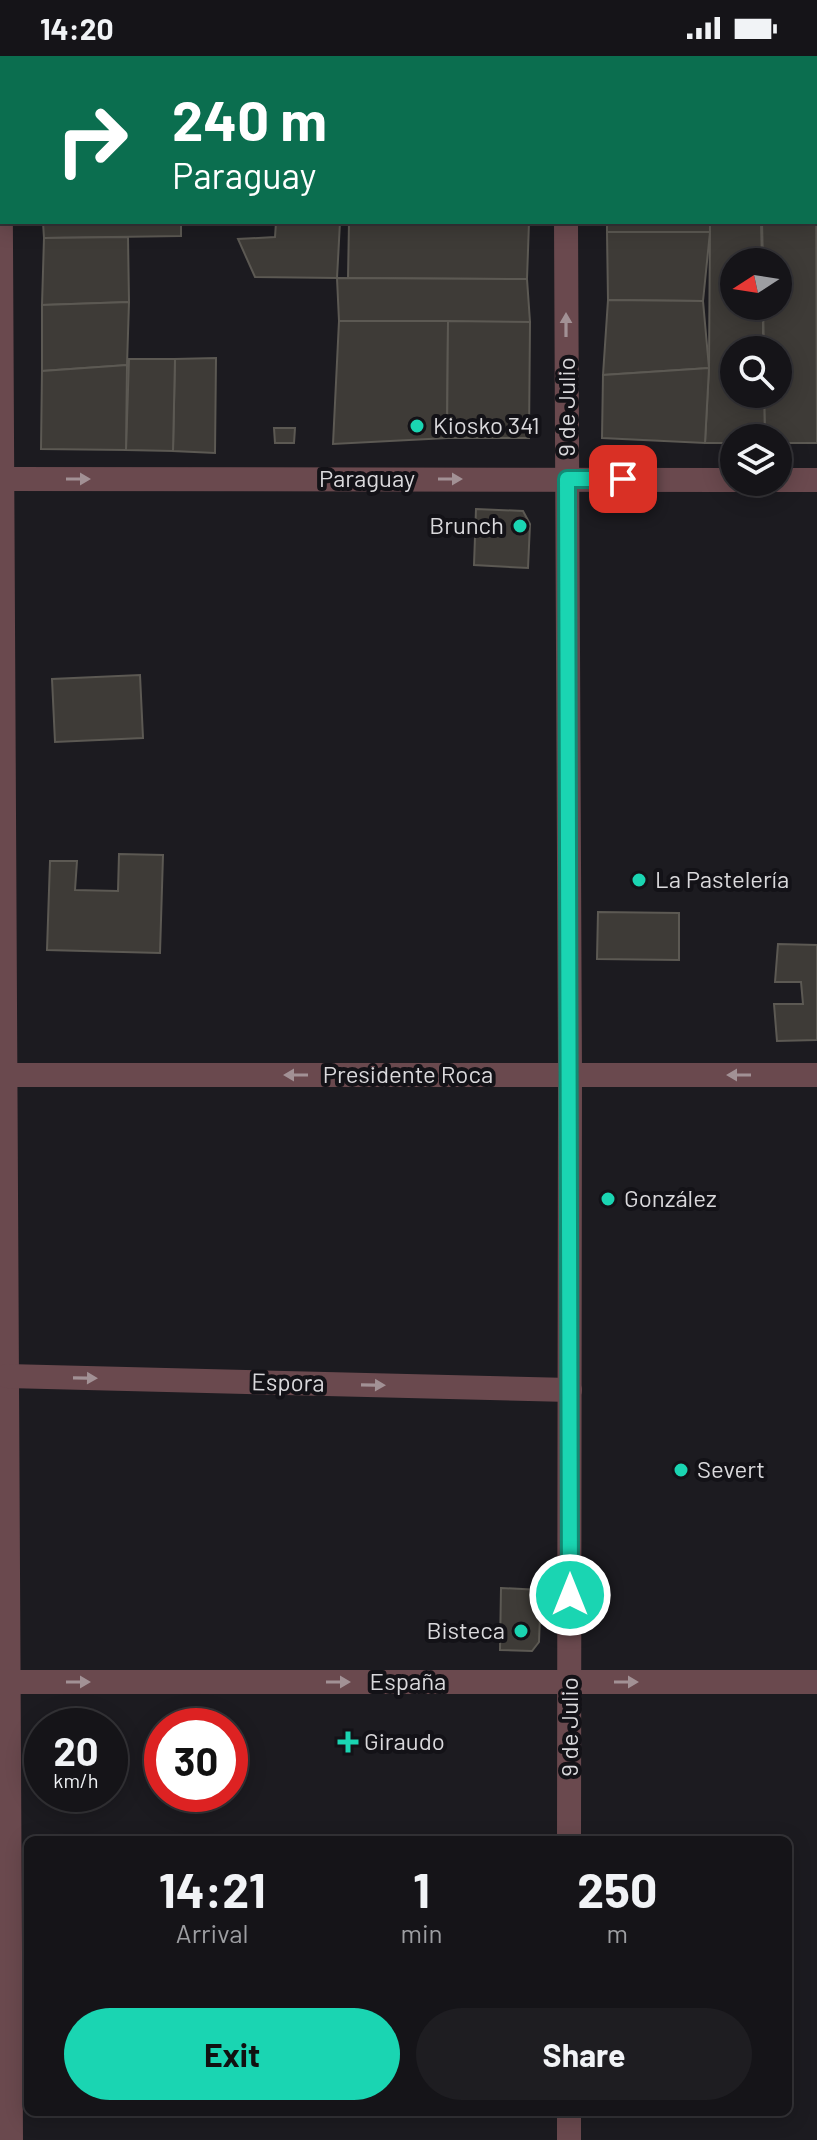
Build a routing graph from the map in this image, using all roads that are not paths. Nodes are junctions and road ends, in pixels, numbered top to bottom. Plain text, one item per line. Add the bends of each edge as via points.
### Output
1 (0, 224) edge
2 (566, 224) edge
3 (1, 479) edge
4 (567, 479) junction
5 (720, 480) edge
6 (792, 480) edge
7 (817, 480) edge
8 (3, 1075) edge
9 (570, 1075) junction
10 (817, 1075) edge
11 (7, 1376) junction
12 (570, 1390) junction
13 (4, 1682) edge
14 (570, 1682) junction
15 (817, 1682) edge
16 (569, 1836) edge
17 (569, 2116) edge
18 (11, 2140) edge
19 (569, 2140) edge

1 - 3 street
4 -> 2 street, 9 de Julio
3 -> 4 street, Paraguay
3 - 8 street
4 - 5 street, Paraguay
4 - 9 street, 9 de Julio
6 - 7 street
9 -> 8 street, Presidente Roca
8 - 11 street
10 -> 9 street, Presidente Roca
9 - 12 street, 9 de Julio
11 -> 12 street, Espora
11 - 13 street
12 - 14 street, 9 de Julio
13 -> 14 street, España
13 - 18 street
14 -> 15 street, España
14 - 16 street, 9 de Julio
17 - 19 street

